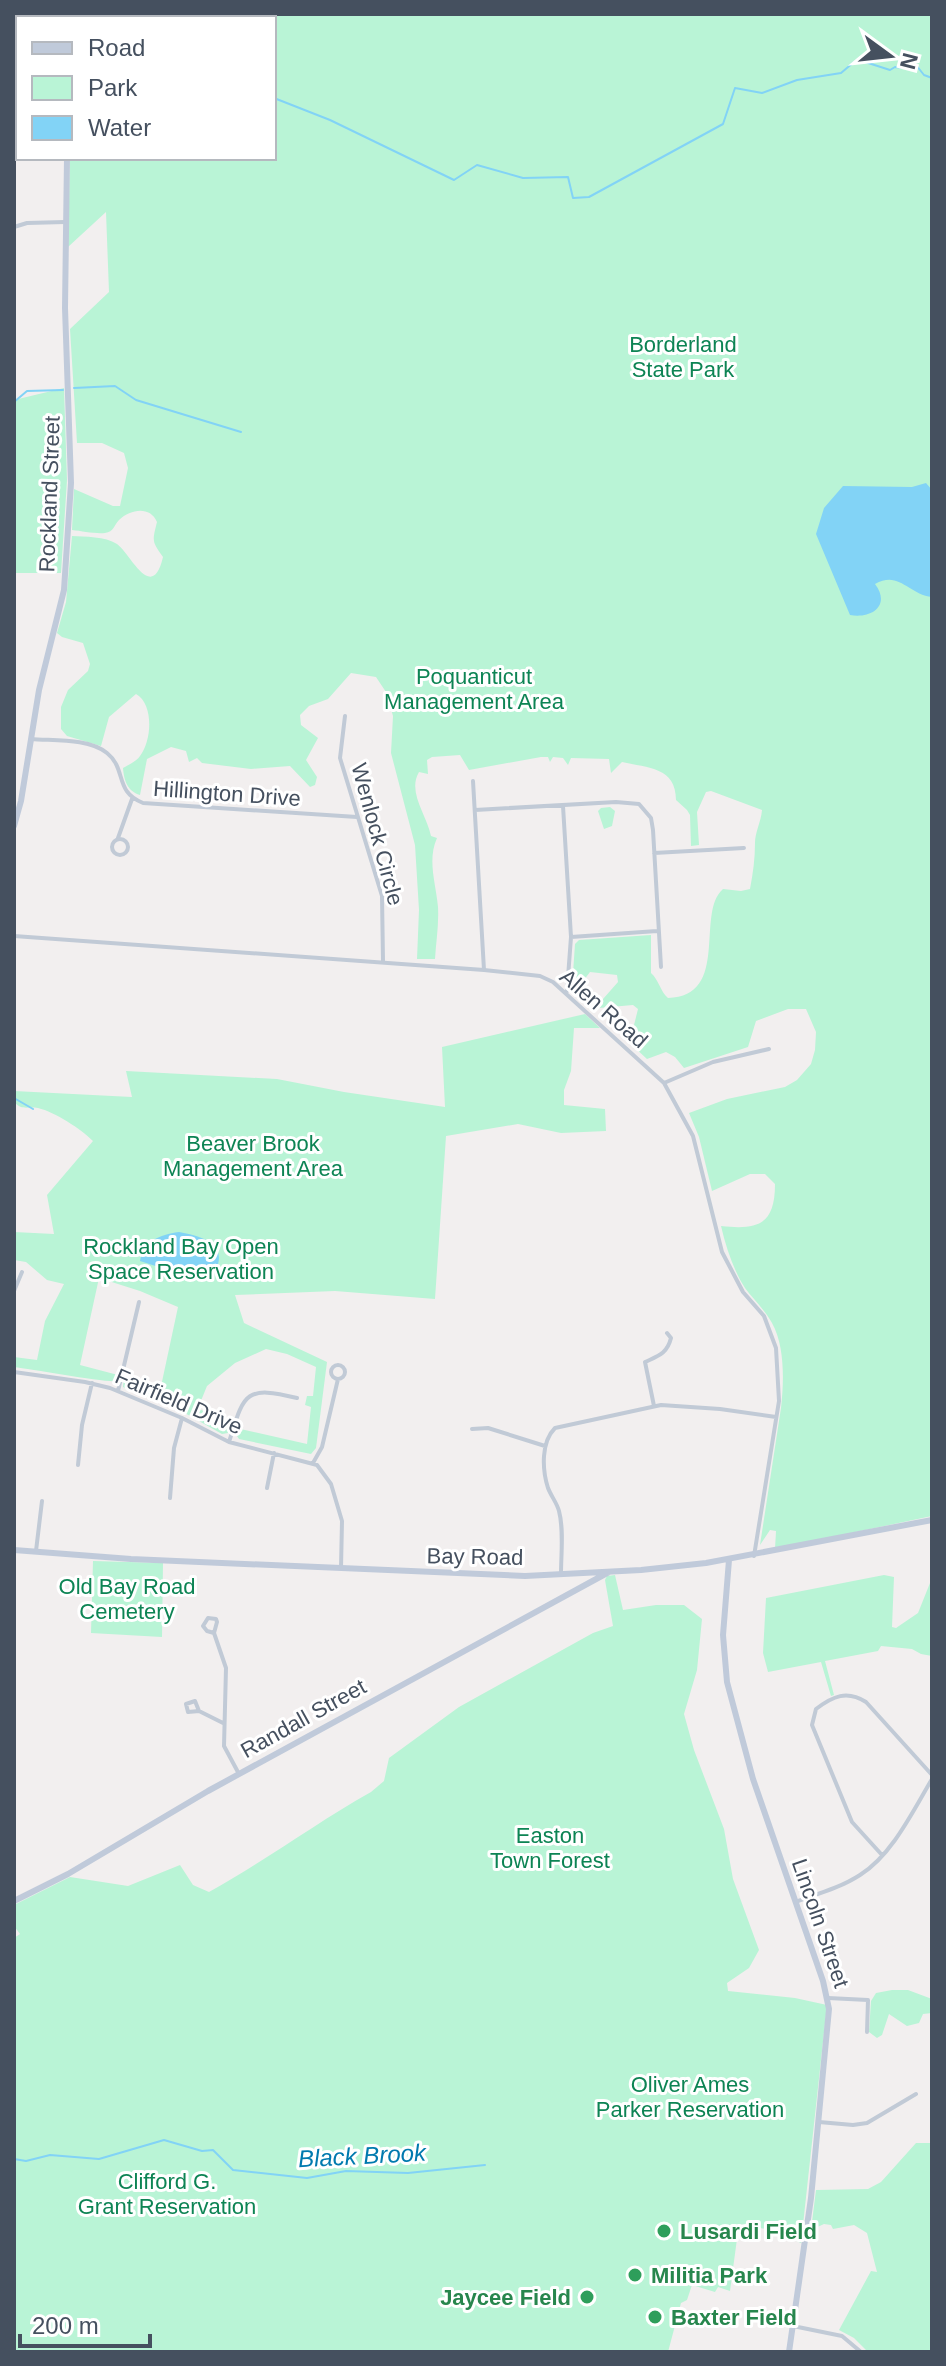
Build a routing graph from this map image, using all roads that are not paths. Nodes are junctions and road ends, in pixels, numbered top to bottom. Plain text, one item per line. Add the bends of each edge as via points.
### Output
1 (67, 160) edge
2 (65, 222) junction
3 (14, 227) edge
4 (345, 716) dead end
5 (31, 739) junction
6 (473, 781) dead end
7 (132, 799) junction
8 (563, 806) junction
9 (475, 810) junction
10 (357, 817) junction
11 (14, 826) edge
12 (118, 839) dead end
13 (744, 848) dead end
14 (654, 853) junction
15 (657, 931) junction
16 (14, 936) edge
17 (571, 937) junction
18 (383, 961) junction
19 (661, 967) dead end
20 (484, 970) junction
21 (566, 992) junction
22 (769, 1049) dead end
23 (664, 1083) junction
24 (22, 1272) dead end
25 (14, 1291) edge
26 (139, 1302) dead end
27 (667, 1333) dead end
28 (14, 1372) edge
29 (338, 1379) dead end
30 (92, 1383) junction
31 (118, 1391) junction
32 (297, 1398) dead end
33 (654, 1406) junction
34 (776, 1417) junction
35 (182, 1418) junction
36 (472, 1429) dead end
37 (229, 1442) junction
38 (545, 1446) junction
39 (274, 1453) junction
40 (313, 1463) junction
41 (78, 1465) dead end
42 (267, 1488) dead end
43 (170, 1498) dead end
44 (42, 1501) dead end
45 (932, 1520) edge
46 (14, 1550) edge
47 (35, 1552) junction
48 (754, 1556) junction
49 (729, 1560) junction
50 (341, 1568) junction
51 (611, 1571) junction
52 (561, 1574) junction
53 (214, 1633) dead end
54 (14, 1659) edge
55 (14, 1678) edge
56 (199, 1711) dead end
57 (223, 1723) junction
58 (239, 1774) junction
59 (932, 1777) edge
60 (882, 1855) junction
61 (14, 1901) edge
62 (795, 1902) junction
63 (828, 1998) junction
64 (867, 2032) dead end
65 (916, 2094) dead end
66 (819, 2122) junction
67 (793, 2326) junction
68 (789, 2352) edge
69 (861, 2352) edge

1 - 2 street, Rockland Street
2 - 3 street
2 - 5 street, Rockland Street via 71,487 64,590
4 - 10 street, Wenlock Circle via 340,758
5 - 7 street, Hillington Drive via 99,749 113,760 123,790
5 - 11 street, Rockland Street
6 - 9 street
7 - 10 street, Hillington Drive
7 - 12 street
8 - 9 street
8 - 14 street via 639,804 651,818
8 - 17 street
9 - 20 street
10 - 18 street, Wenlock Circle via 382,896
13 - 14 street
14 - 15 street
15 - 17 street
15 - 19 street
16 - 18 street, Allen Road
17 - 21 street
18 - 20 street, Allen Road
20 - 21 street, Allen Road via 544,977
21 - 23 street, Allen Road
22 - 23 street via 713,1062
23 - 34 street, Allen Road via 693,1136 722,1252 771,1332 779,1391
24 - 25 street
26 - 31 street
27 - 33 street via 669,1348 645,1362
28 - 30 street, Fairfield Drive
29 - 40 street via 322,1447
30 - 31 street, Fairfield Drive
30 - 41 street
31 - 35 street, Fairfield Drive
32 - 37 street via 263,1392 248,1396
33 - 34 street
33 - 38 street via 562,1425 551,1431
34 - 48 street, Allen Road
35 - 37 street, Fairfield Drive
35 - 43 street
36 - 38 street via 488,1428
37 - 39 street, Fairfield Drive
38 - 52 street via 545,1473 560,1512
39 - 40 street, Fairfield Drive
39 - 42 street
40 - 50 street via 329,1480 341,1517
44 - 47 street
45 - 48 street, Bay Road
46 - 47 street, Bay Road
47 - 50 street, Bay Road
48 - 49 street, Bay Road
49 - 51 street, Bay Road
49 - 62 street, Lincoln Street via 725,1673 753,1779
50 - 52 street, Bay Road
51 - 52 street, Bay Road
51 - 58 street, Randall Street
53 - 57 street via 226,1668
54 - 55 street
56 - 57 street
57 - 58 street via 224,1746
58 - 61 street, Randall Street
59 - 60 street
59 - 60 street via 856,1696 835,1697 816,1709 812,1725 852,1822
60 - 62 street via 861,1875
62 - 63 street, Lincoln Street
63 - 64 street via 868,2000
63 - 66 street, Lincoln Street
65 - 66 street via 863,2124
66 - 67 street, Lincoln Street
67 - 68 street, Lincoln Street
67 - 69 street via 842,2336

